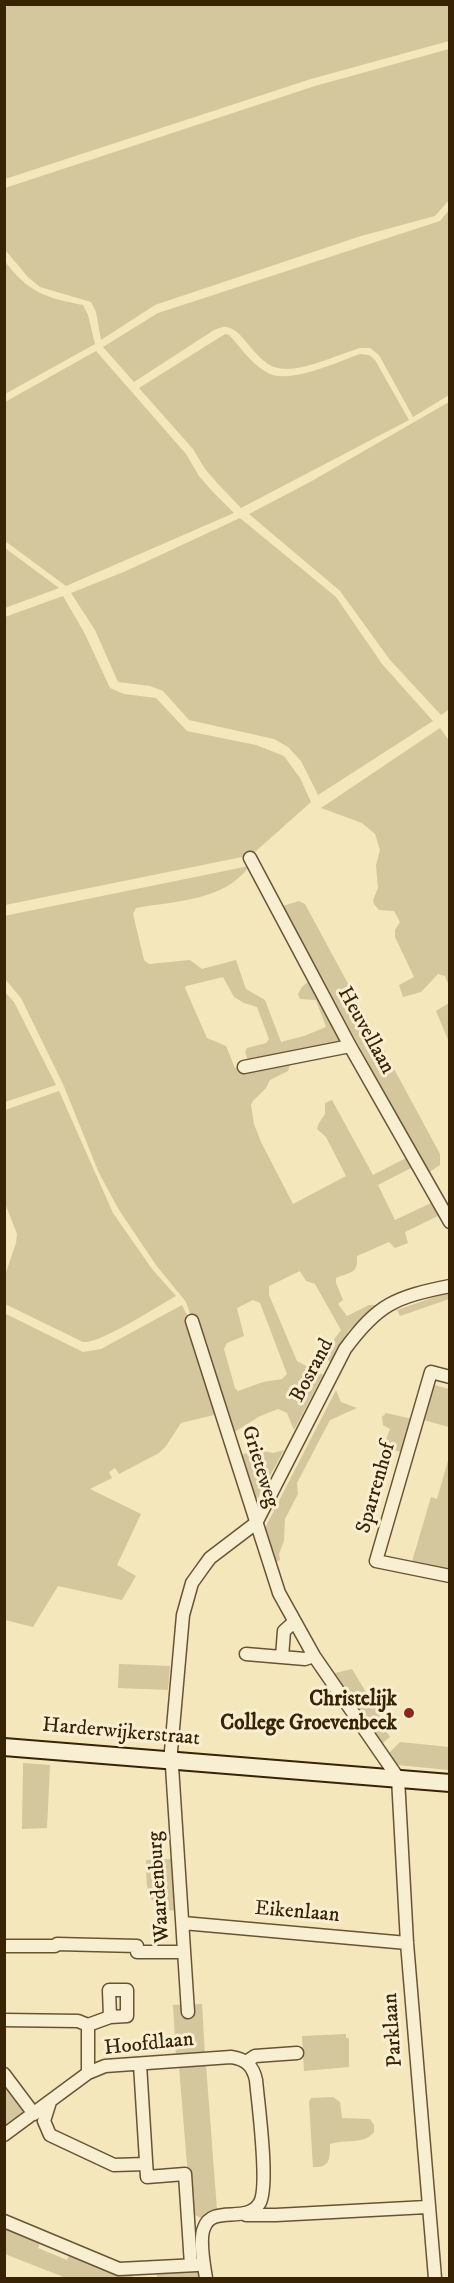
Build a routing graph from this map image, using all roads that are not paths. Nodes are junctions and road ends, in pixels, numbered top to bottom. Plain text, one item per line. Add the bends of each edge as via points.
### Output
1 (250, 858) dead end
2 (350, 1046) junction
3 (244, 1067) dead end
4 (450, 1222) edge
5 (450, 1286) edge
6 (192, 1321) dead end
7 (450, 1377) edge
8 (256, 1523) junction
9 (450, 1576) edge
10 (294, 1622) junction
11 (246, 1654) dead end
12 (314, 1656) junction
13 (282, 1657) junction
14 (4, 1747) edge
15 (171, 1760) junction
16 (398, 1778) junction
17 (450, 1783) edge
18 (183, 1923) junction
19 (407, 1943) junction
20 (4, 1946) edge
21 (184, 1952) junction
22 (188, 2012) dead end
23 (110, 2017) dead end
24 (4, 2020) edge
25 (88, 2025) junction
26 (297, 2053) dead end
27 (246, 2062) junction
28 (140, 2064) junction
29 (88, 2073) junction
30 (4, 2074) edge
31 (50, 2102) junction
32 (34, 2114) junction
33 (4, 2135) edge
34 (146, 2164) junction
35 (427, 2207) junction
36 (245, 2215) junction
37 (4, 2220) edge
38 (191, 2265) junction
39 (205, 2265) junction
40 (206, 2278) edge
41 (435, 2278) edge

1 - 2 street, Heuvellaan
2 - 3 street
2 - 4 street, Heuvellaan
5 - 8 street, Bosrand via 410,1294 377,1312 358,1331 345,1349
6 - 8 street, Grieteweg
7 - 9 street, Sparrenhof via 431,1372 376,1562
8 - 10 street, Grieteweg via 274,1582
8 - 15 street, Waardenburg via 210,1558 186,1599
10 - 12 street, Grieteweg
10 - 13 street via 284,1631
11 - 13 street
12 - 13 street
12 - 16 street, Grieteweg
14 - 15 main road, Harderwijkerstraat
15 - 16 main road, Harderwijkerstraat
15 - 18 street, Waardenburg
16 - 17 main road, Harderwijkerstraat
16 - 19 street, Parklaan
18 - 19 street, Eikenlaan
18 - 21 street, Waardenburg
19 - 35 street, Parklaan
20 - 21 street via 137,1946 137,1952
21 - 22 street, Waardenburg
23 - 25 street
24 - 25 street via 78,2021
25 - 29 street
26 - 27 street, Hoofdlaan via 255,2056
27 - 28 street, Hoofdlaan via 231,2057
27 - 36 street via 255,2072 264,2191 260,2204
28 - 29 street, Hoofdlaan via 105,2066
28 - 34 street
29 - 31 street, Hoofdlaan
30 - 32 street
31 - 32 street, Hoofdlaan
31 - 34 street via 44,2121 50,2135 114,2165
32 - 33 street, Hoofdlaan
34 - 38 street via 147,2177 184,2174
35 - 36 street
35 - 41 street, Parklaan
36 - 39 street via 218,2215 207,2222 202,2234
37 - 38 street via 119,2269
38 - 39 street
39 - 40 street

